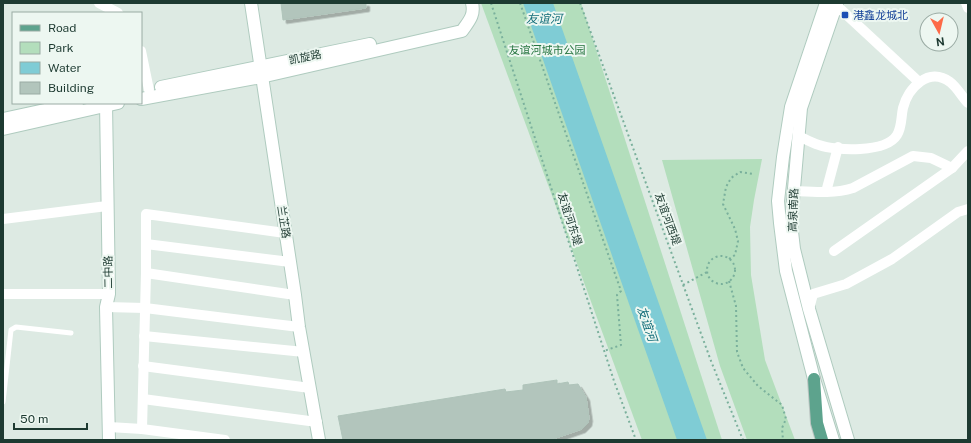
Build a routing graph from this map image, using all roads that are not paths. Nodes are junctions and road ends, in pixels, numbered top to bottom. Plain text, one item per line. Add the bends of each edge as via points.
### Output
1 (99, 3) edge
2 (251, 3) edge
3 (472, 3) edge
4 (966, 3) edge
5 (833, 4) edge
6 (968, 8) edge
7 (116, 12) edge
8 (142, 65) edge
9 (260, 72) junction
10 (919, 82) junction
11 (144, 93) edge
12 (968, 103) edge
13 (72, 104) edge
14 (110, 104) edge
15 (3, 119) edge
16 (3, 129) edge
17 (799, 136) junction
18 (838, 147) junction
19 (968, 151) edge
20 (952, 168) junction
21 (793, 191) junction
22 (826, 192) junction
23 (107, 206) junction
24 (968, 209) edge
25 (3, 219) edge
26 (285, 233) junction
27 (146, 244) junction
28 (834, 251) dead end
29 (290, 262) junction
30 (146, 273) junction
31 (3, 294) edge
32 (109, 294) junction
33 (295, 295) junction
34 (106, 307) junction
35 (145, 308) junction
36 (809, 309) junction
37 (299, 328) junction
38 (71, 333) dead end
39 (144, 336) junction
40 (304, 352) junction
41 (143, 366) junction
42 (814, 379) junction
43 (310, 388) junction
44 (143, 399) junction
45 (3, 402) edge
46 (316, 422) junction
47 (109, 427) junction
48 (142, 429) junction
49 (109, 440) edge
50 (225, 440) edge
51 (319, 440) edge
52 (822, 440) edge
53 (833, 440) edge
54 (848, 440) edge

1 - 7 street
2 - 9 street, 兰芷路
3 - 9 street, 凯旋路 via 474,10 469,22
4 - 6 street
5 - 10 street
5 - 17 street, 高泉南路 via 801,108
5 - 42 street, 高泉南路 via 791,107 778,201 786,271
8 - 11 street
9 - 11 street, 凯旋路
9 - 26 street, 兰芷路
10 - 12 street via 928,77 950,82
10 - 18 street via 908,94 897,135 889,142 874,148
13 - 15 street
14 - 16 street
14 - 23 street, 二中路
17 - 18 street via 820,145
17 - 21 street, 高泉南路
18 - 22 street
19 - 20 street
20 - 22 street via 931,158 913,156 853,188
20 - 28 street
21 - 22 street
21 - 36 street, 高泉南路 via 791,223 794,249
23 - 25 street
23 - 32 street, 二中路
24 - 36 street via 958,212 892,259 852,281 813,294
26 - 27 street via 146,214
26 - 29 street, 兰芷路
27 - 29 street
27 - 30 street
29 - 33 street, 兰芷路
30 - 33 street
30 - 35 street
31 - 32 street
32 - 34 street, 二中路
33 - 37 street, 兰芷路
34 - 35 street
34 - 47 street, 二中路
35 - 37 street
35 - 39 street
36 - 54 street, 高泉南路
37 - 40 street, 兰芷路
38 - 45 lane via 16,327 11,330
39 - 40 street
39 - 41 street
40 - 43 street, 兰芷路
41 - 43 street
41 - 44 street
42 - 52 main road via 817,423
42 - 53 street, 高泉南路
43 - 46 street, 兰芷路
44 - 46 street
44 - 48 street
46 - 51 street, 兰芷路
47 - 48 street
47 - 49 street, 二中路
48 - 50 street

